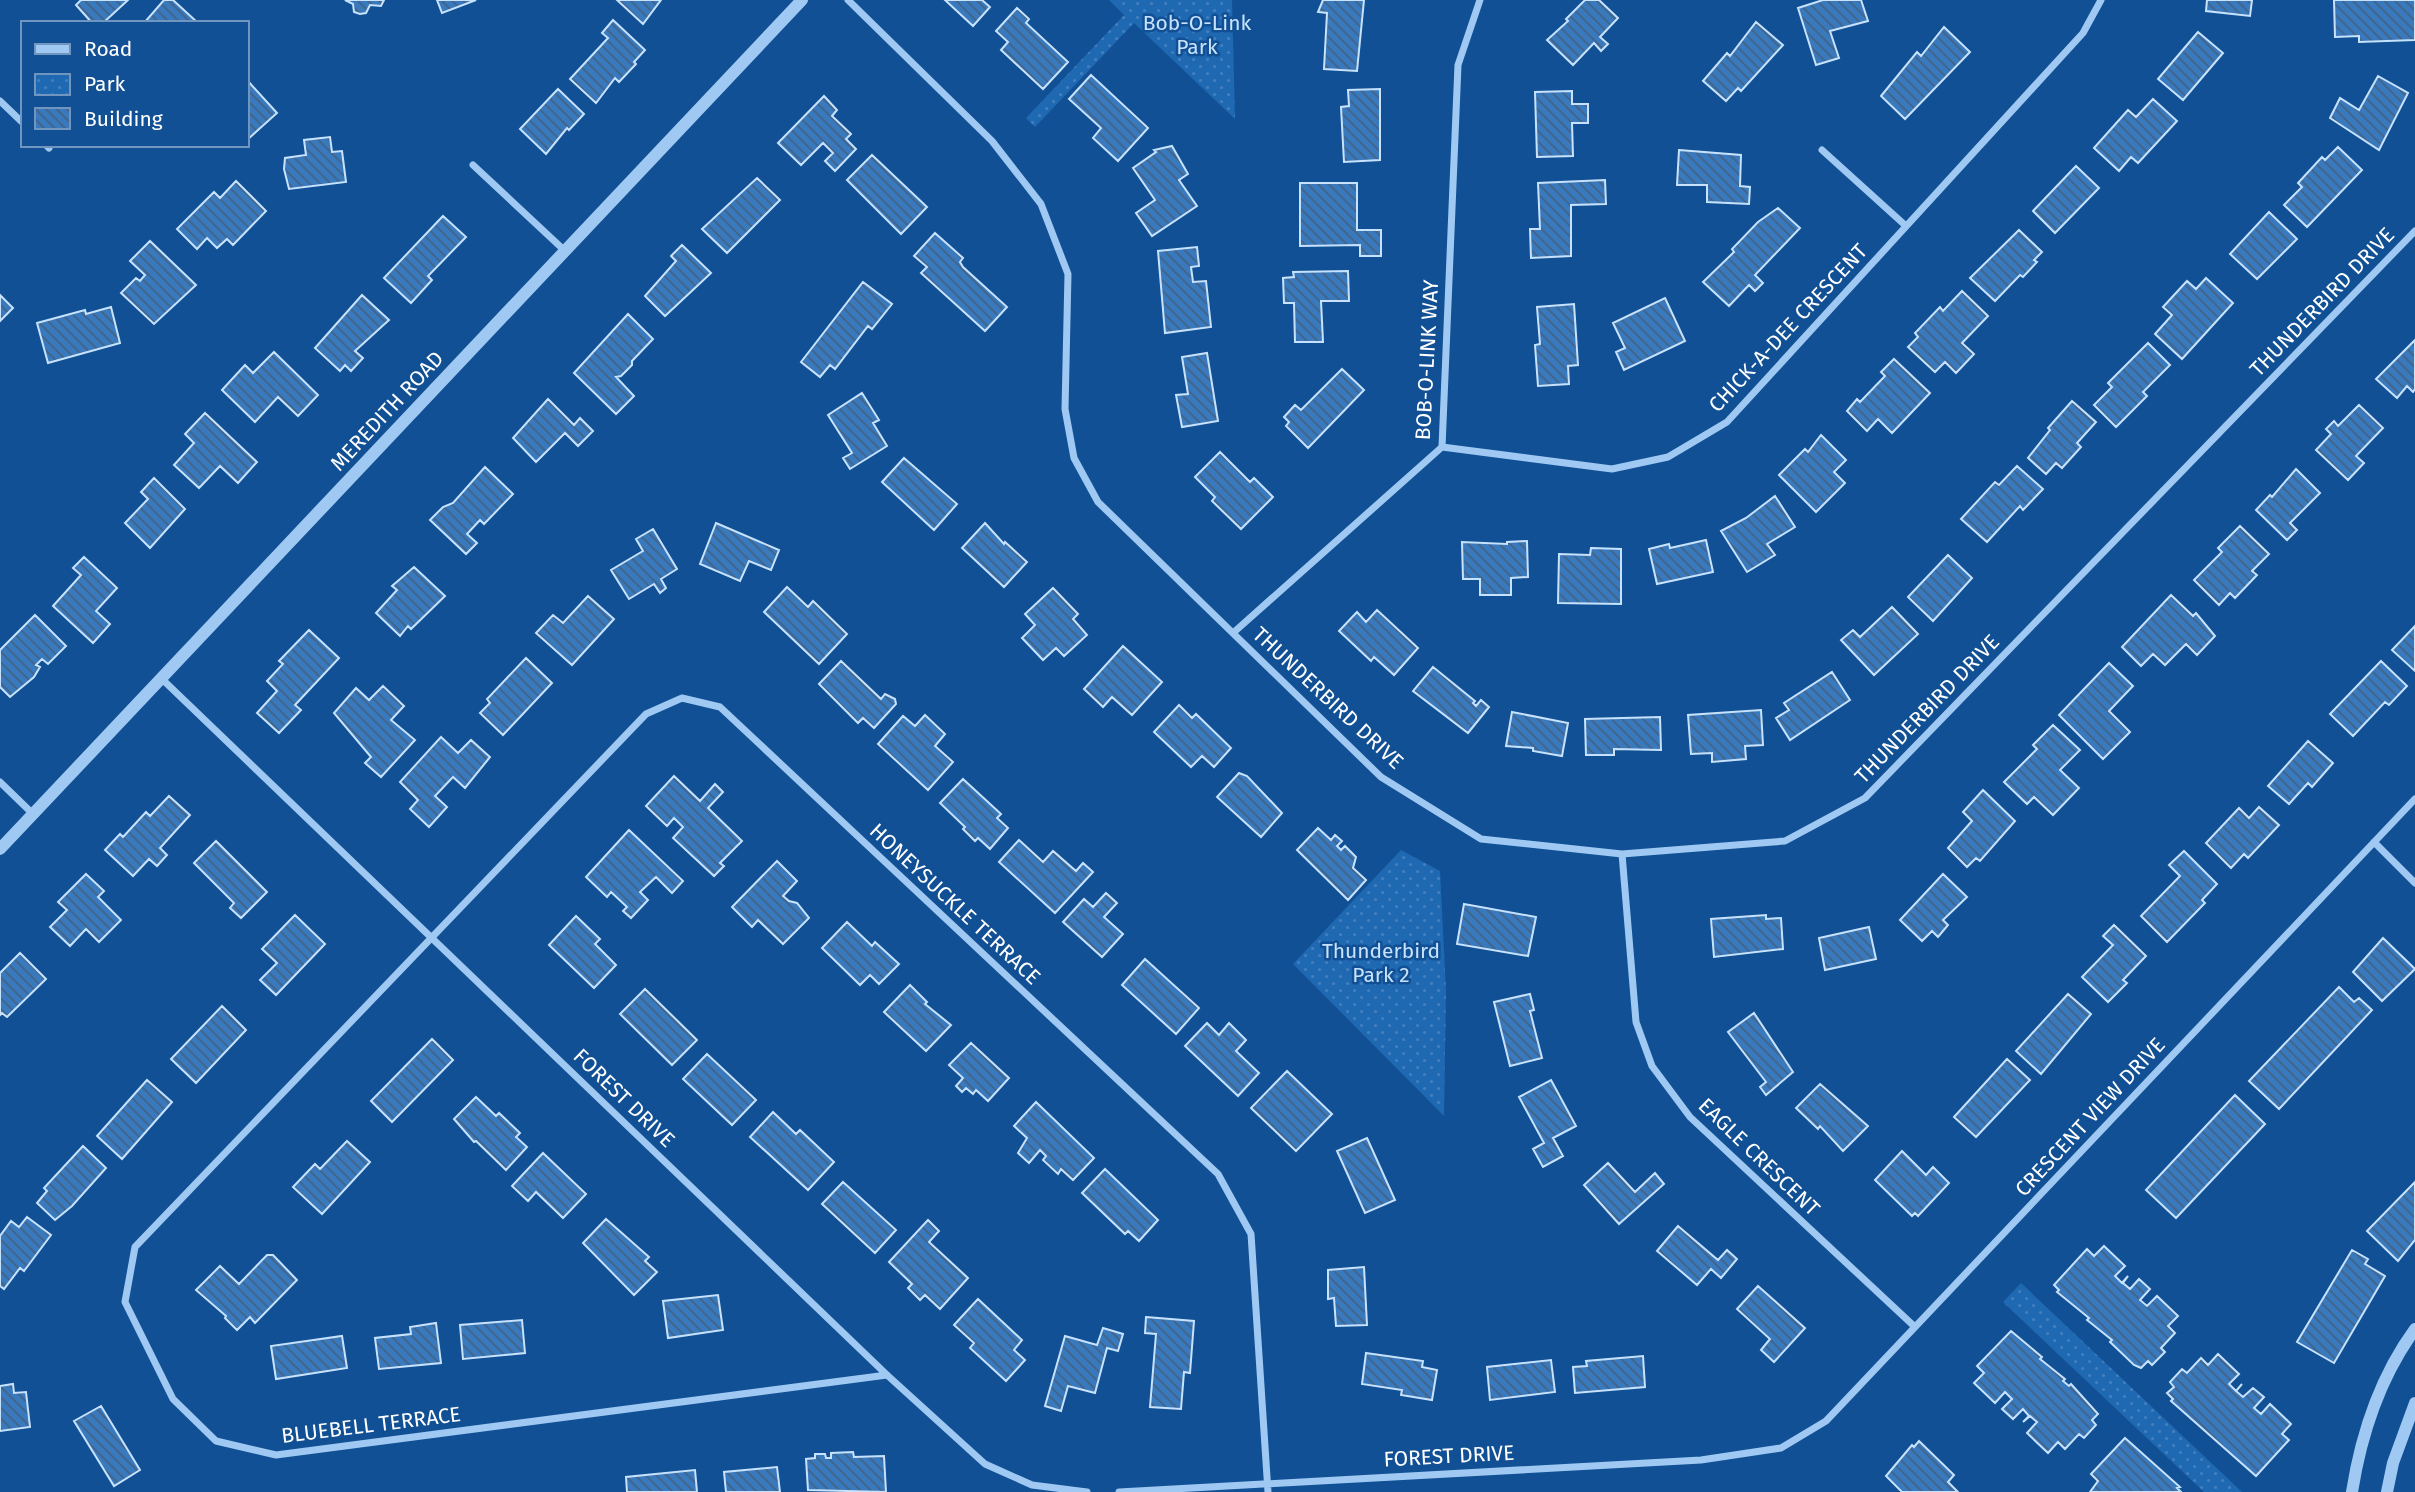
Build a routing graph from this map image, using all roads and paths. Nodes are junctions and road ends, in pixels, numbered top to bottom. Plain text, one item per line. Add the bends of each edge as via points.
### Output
1 (802, 0) edge
2 (848, 0) edge
3 (1480, 0) edge
4 (2101, 0) edge
5 (0, 101) edge
6 (21, 121) edge
7 (1822, 150) dead end
8 (473, 164) dead end
9 (1906, 226) junction
10 (2415, 231) edge
11 (564, 250) junction
12 (1443, 447) junction
13 (1233, 632) junction
14 (163, 680) junction
15 (0, 782) edge
16 (2415, 799) edge
17 (33, 814) junction
18 (2374, 842) junction
19 (0, 849) edge
20 (1622, 854) junction
21 (2415, 883) edge
22 (433, 939) junction
23 (1915, 1327) junction
24 (2415, 1329) edge
25 (887, 1375) junction
26 (2415, 1403) edge
27 (1781, 1448) joint
28 (1268, 1483) junction
29 (1087, 1492) edge
30 (1119, 1492) edge
31 (1268, 1492) edge
32 (2352, 1492) edge
33 (2387, 1492) edge

1 - 11 street, MEREDITH ROAD
2 - 13 street, THUNDERBIRD DRIVE via 992,141 1041,204 1068,274 1065,409 1074,458 1098,502
3 - 12 street, BOB-O-LINK WAY via 1458,65
4 - 9 street, CHICK-A-DEE CRESCENT via 2083,33
5 - 6 street
7 - 9 street
8 - 11 street
9 - 12 street, CHICK-A-DEE CRESCENT via 1727,422 1668,457 1612,469
10 - 20 street, THUNDERBIRD DRIVE via 1865,798 1785,841
11 - 14 street, MEREDITH ROAD
12 - 13 street, BOB-O-LINK WAY
13 - 20 street, THUNDERBIRD DRIVE via 1381,776 1481,839
14 - 17 street, MEREDITH ROAD
14 - 22 street, FOREST DRIVE
15 - 17 street
16 - 18 street, CRESCENT VIEW DRIVE
17 - 19 street, MEREDITH ROAD
18 - 21 street
18 - 23 street, CRESCENT VIEW DRIVE
20 - 23 street, EAGLE CRESCENT via 1636,1022 1652,1066 1690,1117
22 - 25 street, FOREST DRIVE
22 - 25 street, BLUEBELL TERRACE via 135,1247 125,1302 173,1399 216,1441 276,1455
22 - 28 street, HONEYSUCKLE TERRACE via 646,714 682,698 720,707 1218,1174 1251,1234
23 - 27 street, CRESCENT VIEW DRIVE via 1826,1421
24 - 32 street via 2375,1403
25 - 29 street, FOREST DRIVE via 985,1464 1032,1485
26 - 33 street
27 - 28 street, FOREST DRIVE via 1702,1460
28 - 30 street, FOREST DRIVE
28 - 31 street, HONEYSUCKLE TERRACE

